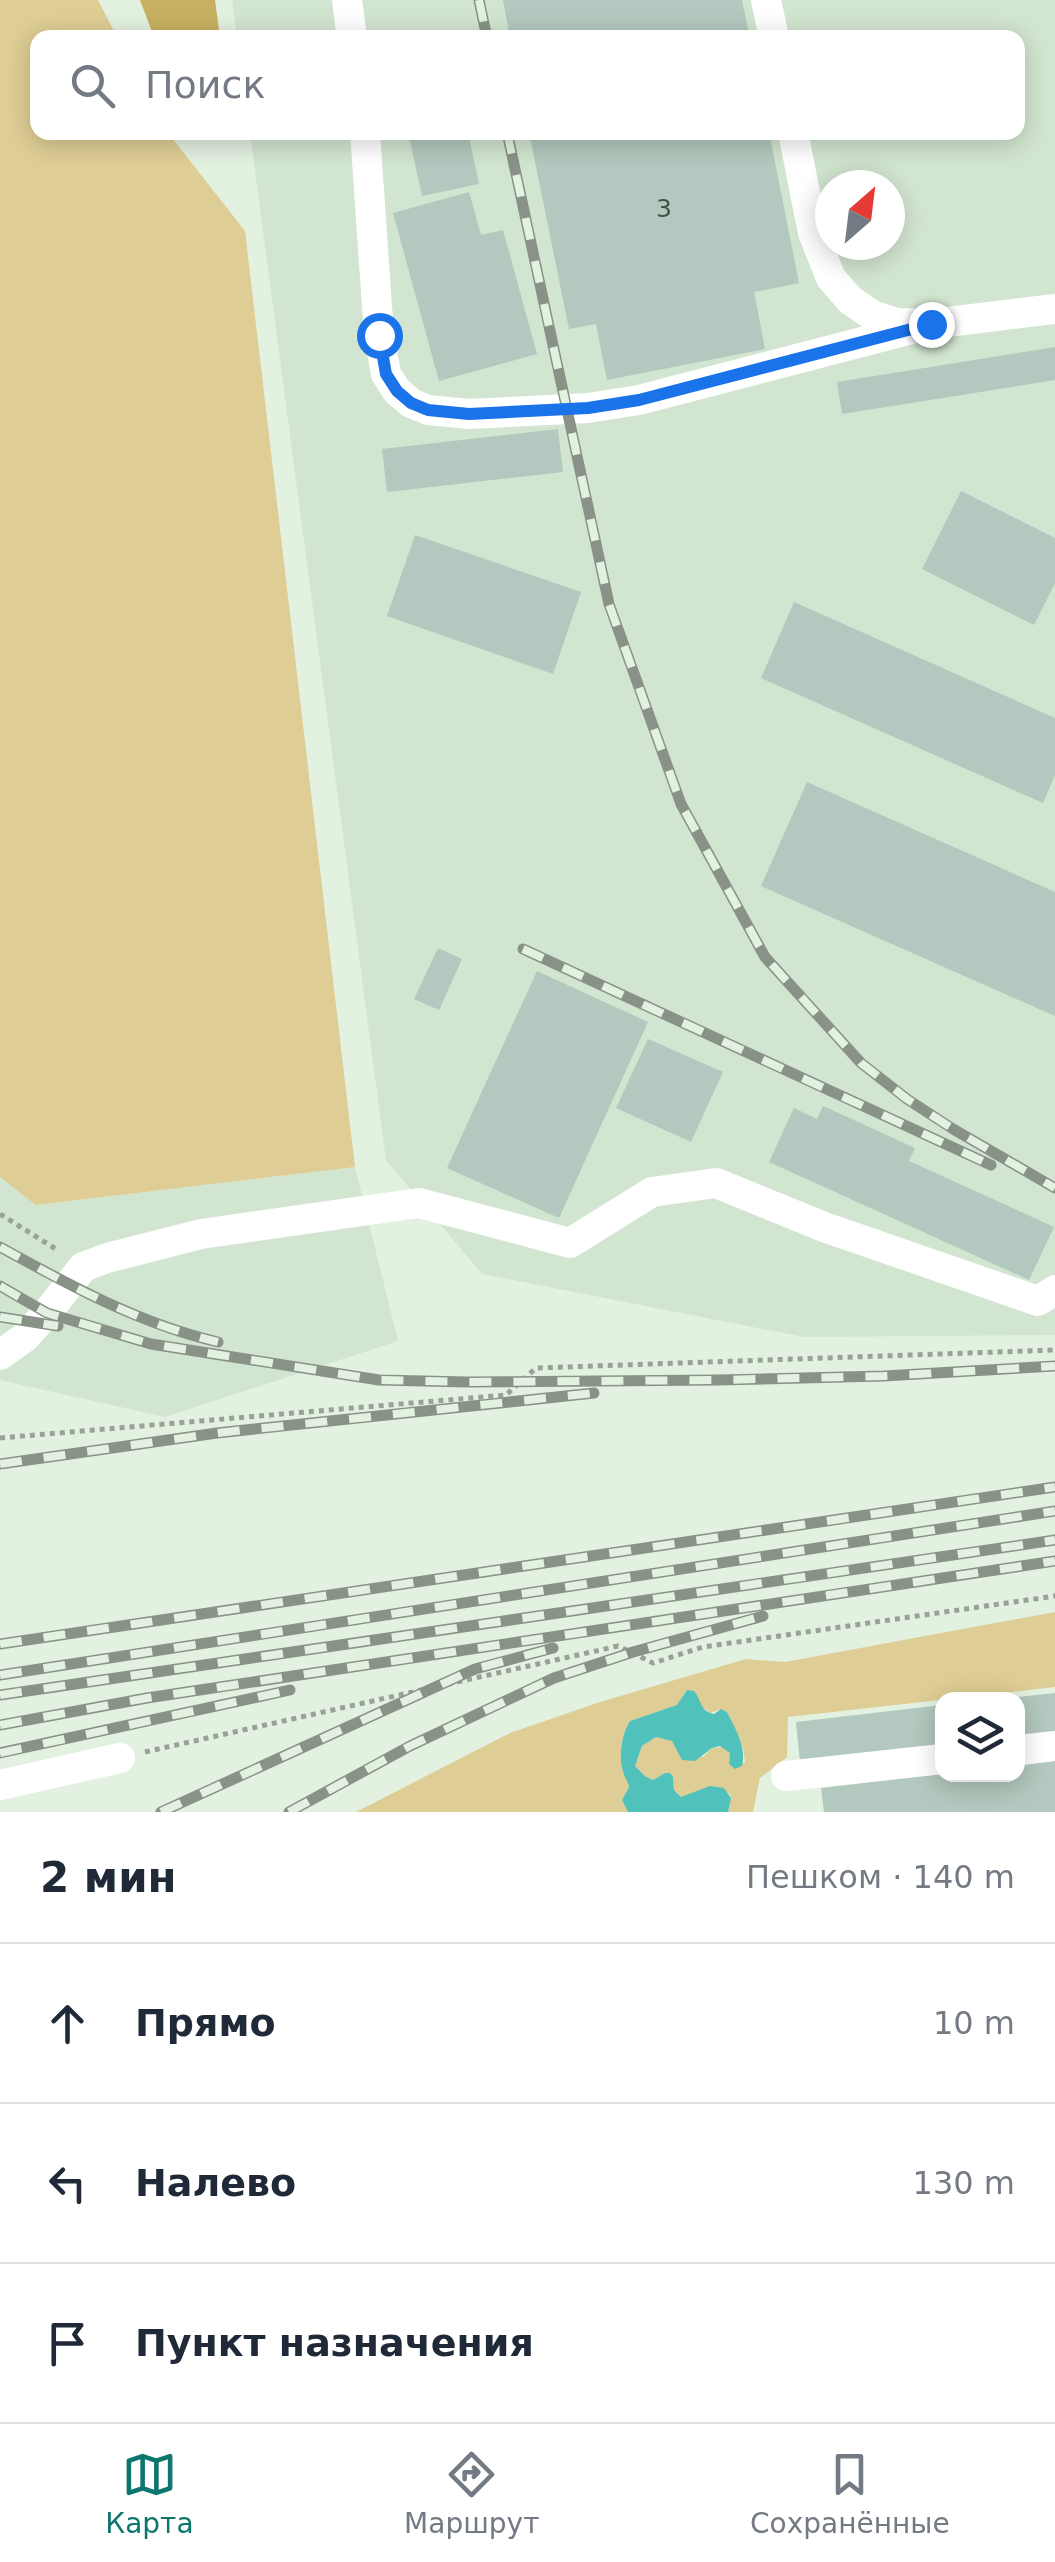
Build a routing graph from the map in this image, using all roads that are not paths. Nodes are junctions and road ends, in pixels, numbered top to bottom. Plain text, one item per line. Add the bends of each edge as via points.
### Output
1 (347, 0) edge
2 (766, 0) edge
3 (351, 30) edge
4 (772, 30) edge
5 (366, 140) edge
6 (795, 140) edge
7 (1055, 309) edge
8 (931, 324) junction
9 (1055, 1290) edge
10 (0, 1354) edge
11 (1055, 1746) edge
12 (1025, 1749) edge
13 (120, 1758) road end
14 (935, 1760) edge
15 (786, 1776) dead end
16 (0, 1785) edge

1 - 3 lane
2 - 4 lane
5 - 8 lane via 386,374 397,391 428,410 469,414 639,400
6 - 8 lane via 813,232 831,278 872,315
7 - 8 lane
9 - 10 lane via 1038,1302 716,1183 652,1192 570,1243 419,1203 201,1234 82,1267 24,1338
11 - 12 lane
13 - 16 lane
14 - 15 lane

